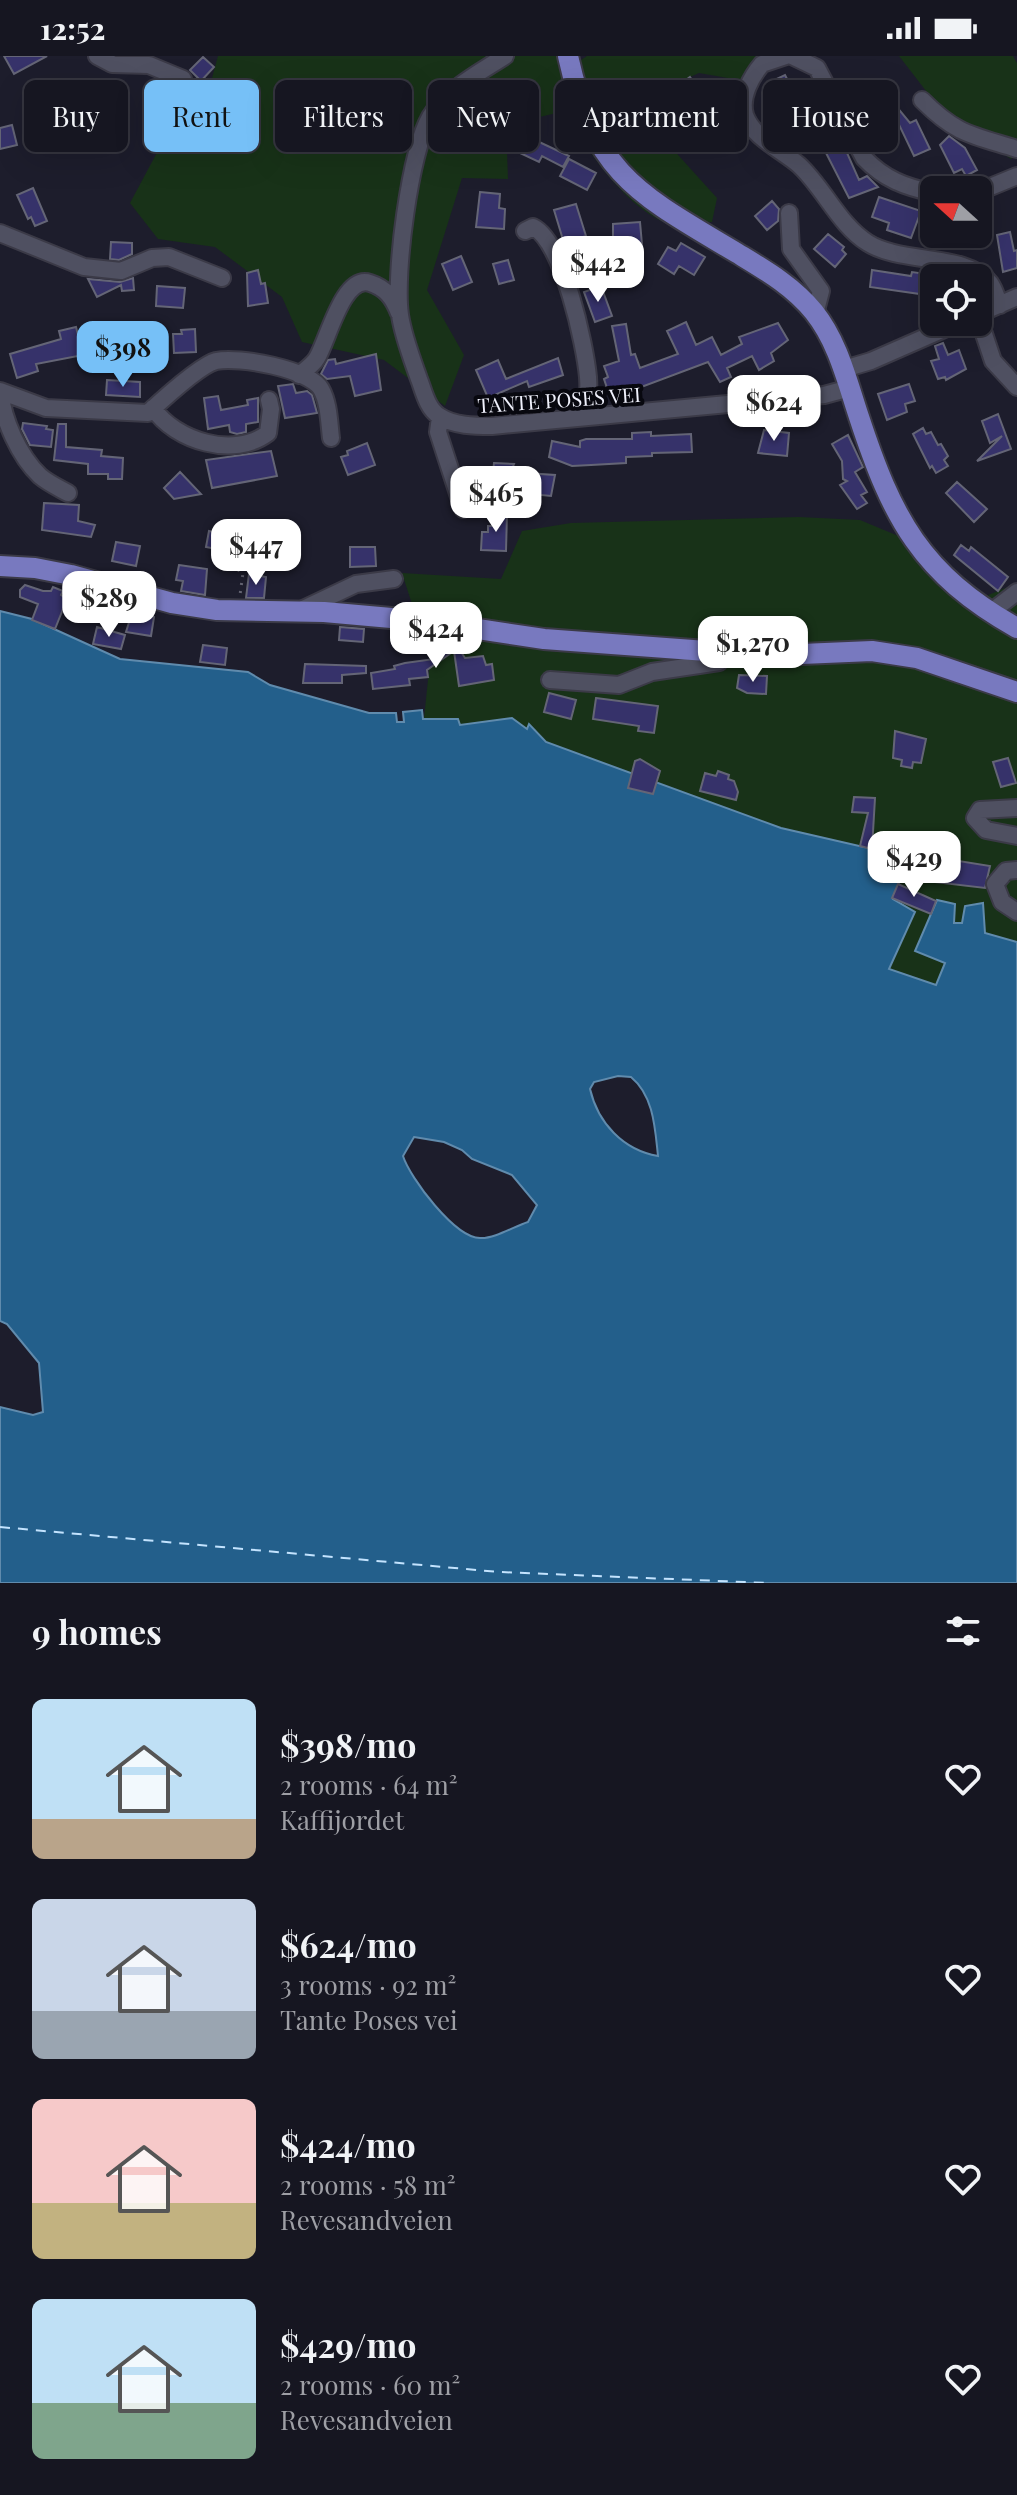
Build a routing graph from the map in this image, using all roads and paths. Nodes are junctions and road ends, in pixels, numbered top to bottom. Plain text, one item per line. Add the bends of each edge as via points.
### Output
1 (97, 56) edge
2 (505, 56) edge
3 (568, 56) edge
4 (789, 56) edge
5 (183, 79) dead end
6 (922, 100) dead end
7 (1017, 149) edge
8 (1017, 176) edge
9 (992, 186) edge
10 (920, 189) edge
11 (789, 213) dead end
12 (525, 231) dead end
13 (0, 233) edge
14 (222, 278) dead end
15 (1017, 297) edge
16 (1000, 305) junction
17 (992, 309) edge
18 (400, 314) junction
19 (815, 314) junction
20 (928, 336) edge
21 (985, 336) edge
22 (299, 375) junction
23 (847, 379) junction
24 (1017, 387) edge
25 (0, 391) edge
26 (269, 400) dead end
27 (153, 408) junction
28 (588, 415) junction
29 (440, 417) junction
30 (331, 438) dead end
31 (68, 493) dead end
32 (463, 509) dead end
33 (0, 566) edge
34 (231, 566) dead end
35 (394, 579) dead end
36 (1017, 592) edge
37 (238, 610) junction
38 (297, 611) junction
39 (1008, 618) edge
40 (720, 652) junction
41 (550, 680) dead end
42 (1017, 692) edge
43 (1017, 808) edge
44 (1017, 836) edge
45 (1017, 870) edge
46 (1017, 912) edge

1 - 5 street via 112,64 149,65
2 - 18 street via 466,80 430,118 410,180
3 - 19 main road via 586,120 619,172 658,206 779,279
4 - 10 street via 817,68 875,170
4 - 16 street via 772,58 755,72 744,104 751,126 798,165 870,245 976,271 988,280
6 - 7 street via 958,131
8 - 9 street
11 - 19 street via 791,249 821,291
12 - 28 street via 533,227 542,233 562,271 582,338
13 - 14 street via 84,267 121,271 169,257
15 - 16 street
16 - 17 street
18 - 22 street via 381,286 354,284 314,363
18 - 29 street via 427,401
19 - 23 main road
20 - 23 street, TANTE POSES VEI via 871,361
21 - 24 street via 993,361
22 - 27 street via 261,363 216,361
22 - 30 street via 321,389
23 - 28 street, TANTE POSES VEI via 824,395
23 - 39 main road via 906,531 941,573
25 - 27 street via 75,412 148,413
25 - 31 street via 27,460 41,477
26 - 27 street via 268,433 228,444 196,441
28 - 29 street, TANTE POSES VEI via 492,426
29 - 32 street via 438,432
33 - 37 main road via 35,568 172,603
34 - 37 path via 243,573
35 - 38 street via 356,584
36 - 39 street
37 - 38 main road
38 - 40 main road via 425,621 544,639
40 - 41 street via 719,662 652,672 619,685
40 - 42 main road via 872,651 917,658
43 - 44 street via 980,810 975,818 986,830
45 - 46 street via 1006,871 995,884 1002,902

